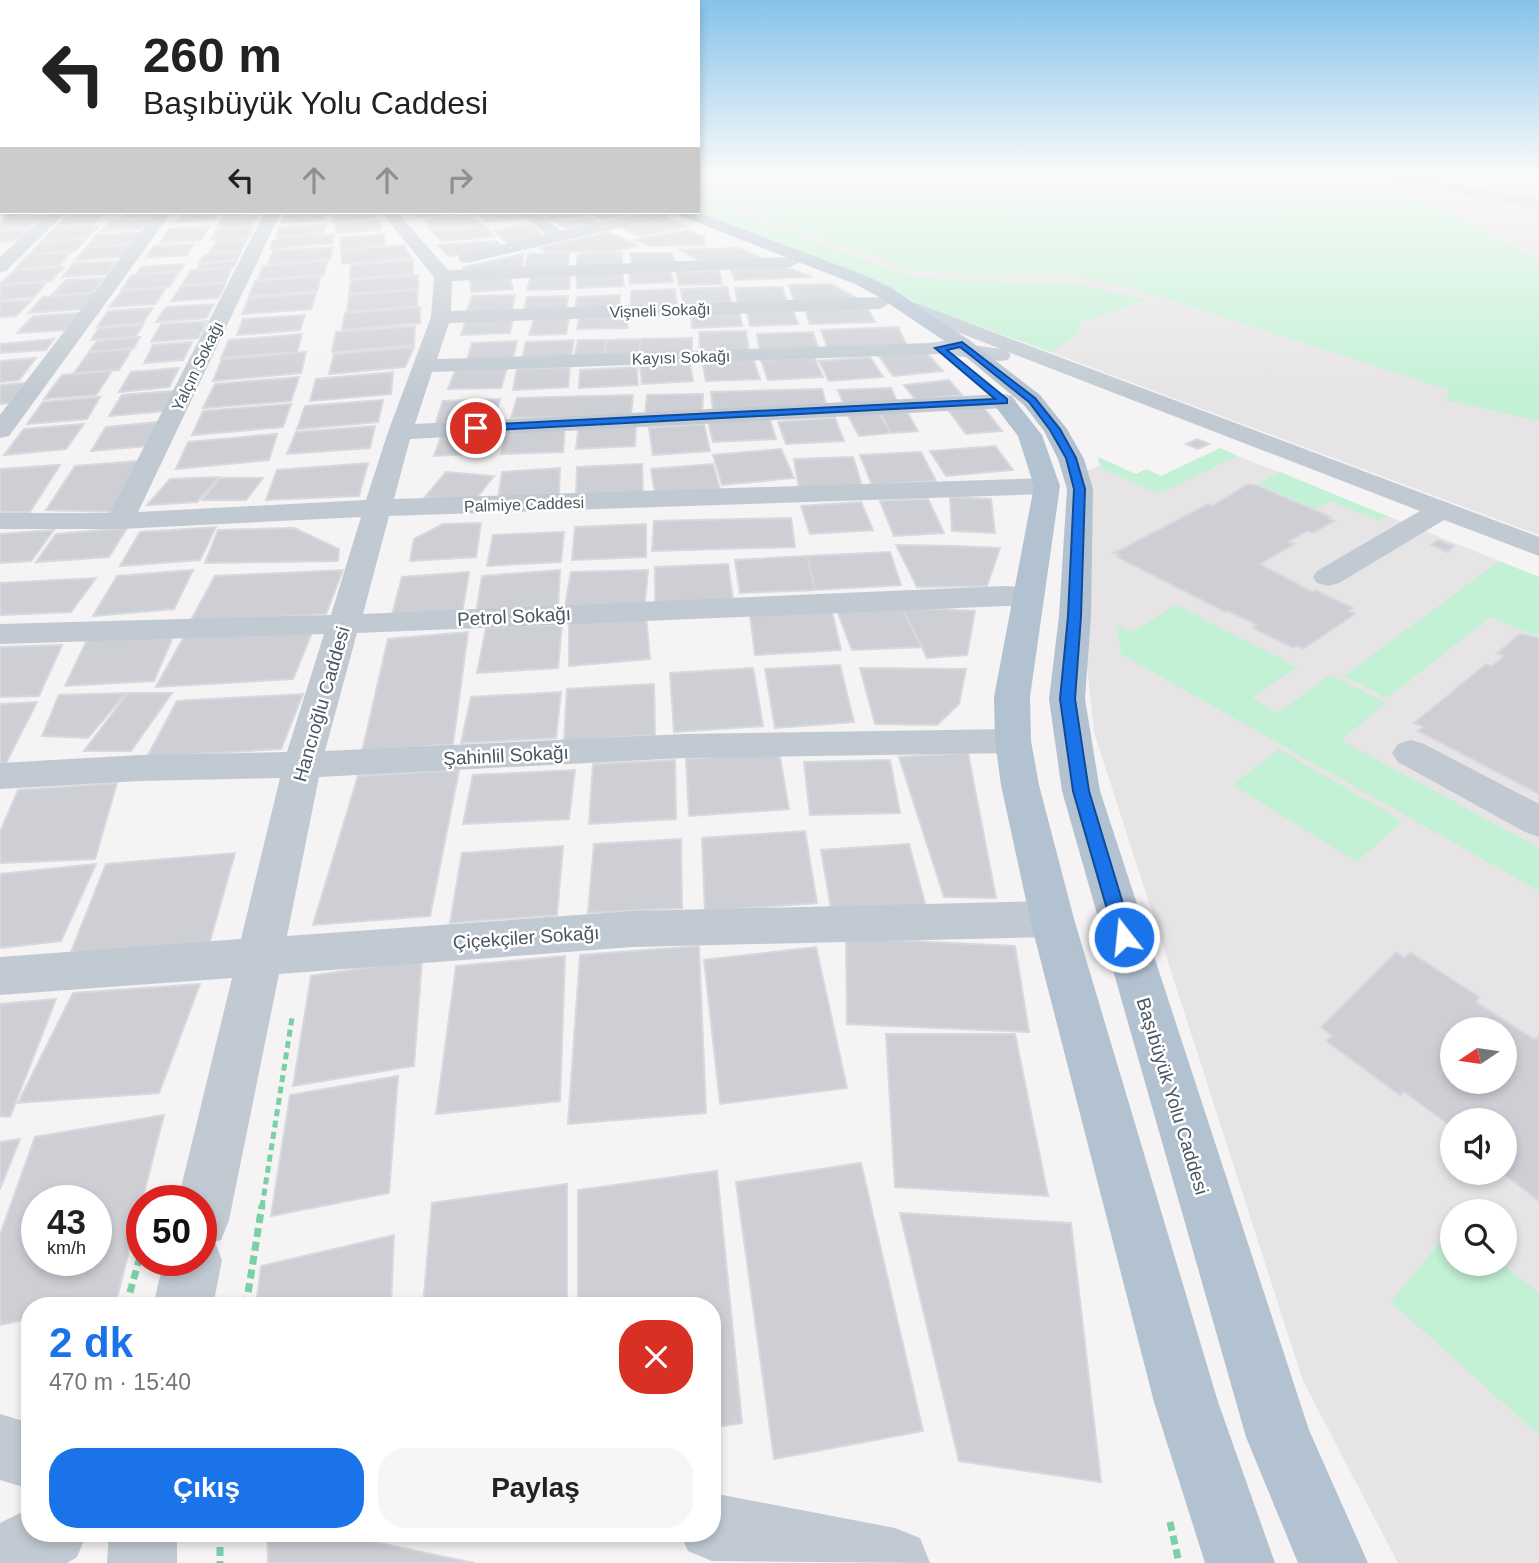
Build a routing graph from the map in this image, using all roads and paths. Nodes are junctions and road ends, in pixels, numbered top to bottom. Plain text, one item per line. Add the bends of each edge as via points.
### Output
1 (20, 248) edge
2 (137, 248) edge
3 (255, 248) edge
4 (419, 248) edge
5 (520, 248) edge
6 (756, 248) edge
7 (777, 248) edge
8 (791, 262) junction
9 (0, 267) edge
10 (439, 271) junction
11 (880, 303) junction
12 (905, 305) junction
13 (441, 317) junction
14 (958, 348) junction
15 (423, 366) junction
16 (1048, 366) junction
17 (1010, 376) junction
18 (0, 431) edge
19 (400, 432) junction
20 (1048, 486) junction
21 (376, 508) junction
22 (1435, 514) junction
23 (0, 521) edge
24 (120, 521) junction
25 (1539, 547) edge
26 (1539, 561) edge
27 (1328, 577) dead end
28 (1028, 597) junction
29 (344, 623) junction
30 (0, 634) edge
31 (1013, 741) junction
32 (1411, 753) dead end
33 (302, 766) junction
34 (0, 776) edge
35 (1539, 821) edge
36 (1052, 919) junction
37 (258, 959) junction
38 (0, 976) edge
39 (209, 1185) edge
40 (135, 1276) edge
41 (190, 1276) edge
42 (129, 1297) edge
43 (185, 1297) edge
44 (0, 1447) edge
45 (21, 1453) edge
46 (721, 1529) edge
47 (35, 1542) edge
48 (143, 1542) edge
49 (220, 1542) edge
50 (0, 1560) edge
51 (142, 1563) edge
52 (220, 1563) edge
53 (895, 1563) edge
54 (1240, 1563) edge
55 (1334, 1563) edge

1 - 9 street
2 - 18 street
3 - 24 street, Yalçın Sokağı
4 - 10 street
5 - 10 street
6 - 8 main road, Başıbüyük Yolu Caddesi
7 - 12 main road, Başıbüyük Yolu Caddesi via 861,280
8 - 10 street
8 - 11 main road, Başıbüyük Yolu Caddesi
10 - 13 street, Hancıoğlu Caddesi
11 - 13 street, Vişneli Sokağı
11 - 14 main road, Başıbüyük Yolu Caddesi
12 - 14 main road, Başıbüyük Yolu Caddesi
12 - 17 street
13 - 15 street, Hancıoğlu Caddesi
14 - 15 street, Kayısı Sokağı
14 - 16 street, Kayısı Sokağı
14 - 17 main road, Başıbüyük Yolu Caddesi
15 - 19 street, Hancıoğlu Caddesi
16 - 17 street via 1021,368
16 - 22 street, Kayısı Sokağı
17 - 19 street
17 - 20 main road, Başıbüyük Yolu Caddesi
17 - 22 street
17 - 55 main road, Başıbüyük Yolu Caddesi via 1055,429 1071,458 1080,489 1067,699 1081,791 1279,1437
19 - 21 street, Hancıoğlu Caddesi
20 - 21 street, Palmiye Caddesi
20 - 28 main road, Başıbüyük Yolu Caddesi
21 - 24 street, Palmiye Caddesi
21 - 29 street, Hancıoğlu Caddesi
22 - 25 street
22 - 26 street
22 - 27 street
23 - 24 street, Palmiye Caddesi
28 - 29 street, Petrol Sokağı
28 - 31 main road, Başıbüyük Yolu Caddesi via 1012,697
29 - 30 street, Petrol Sokağı
29 - 33 street, Hancıoğlu Caddesi
31 - 33 street, Şahinlil Sokağı via 684,746
31 - 36 main road, Başıbüyük Yolu Caddesi
32 - 35 street
33 - 34 street, Şahinlil Sokağı
33 - 37 street, Hancıoğlu Caddesi
36 - 37 street, Çiçekçiler Sokağı via 633,929
36 - 54 main road, Başıbüyük Yolu Caddesi via 1186,1402
37 - 38 street, Çiçekçiler Sokağı
37 - 39 street, Hancıoğlu Caddesi
40 - 42 path
41 - 43 street
44 - 45 street
46 - 53 street
47 - 50 street
48 - 51 street
49 - 52 path

